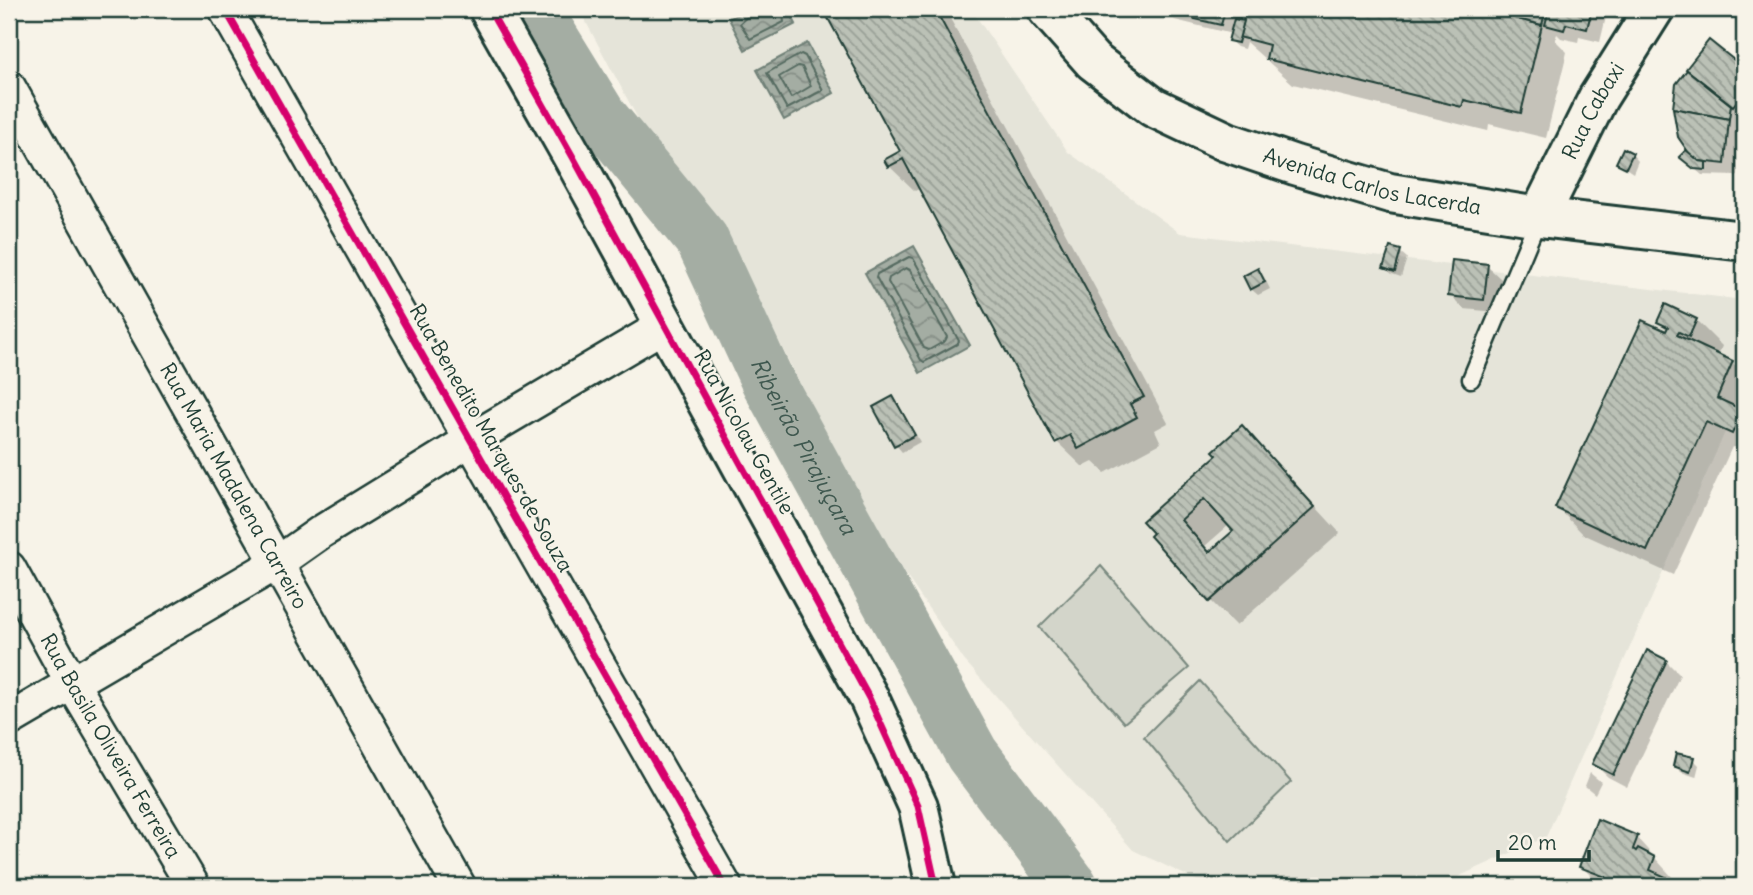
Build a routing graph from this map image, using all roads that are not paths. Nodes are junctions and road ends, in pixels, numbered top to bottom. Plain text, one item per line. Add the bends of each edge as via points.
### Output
1 (225, 9) edge
2 (489, 9) edge
3 (1047, 9) edge
4 (1654, 9) edge
5 (9, 88) edge
6 (1539, 217) junction
7 (1744, 240) edge
8 (665, 325) junction
9 (1471, 379) dead end
10 (471, 439) junction
11 (276, 563) junction
12 (9, 568) edge
13 (72, 683) junction
14 (9, 720) edge
15 (193, 886) edge
16 (459, 886) edge
17 (725, 886) edge
18 (936, 886) edge

1 - 10 street, Rua Benedito Marques de Souza
2 - 8 street, Rua Nicolau Gentile
3 - 6 street, Avenida Carlos Lacerda via 1093,61 1153,107 1227,142 1390,193
4 - 6 street, Rua Cabaxi via 1598,98
5 - 11 street, Rua Maria Madalena Carreiro
6 - 7 street, Avenida Carlos Lacerda
6 - 9 lane
8 - 10 street
8 - 18 street, Rua Nicolau Gentile via 869,698 918,806
10 - 11 street
10 - 17 street, Rua Benedito Marques de Souza
11 - 13 street
11 - 16 street, Rua Maria Madalena Carreiro
12 - 13 street, Rua Basila Oliveira Ferreira
13 - 14 street
13 - 15 street, Rua Basila Oliveira Ferreira

